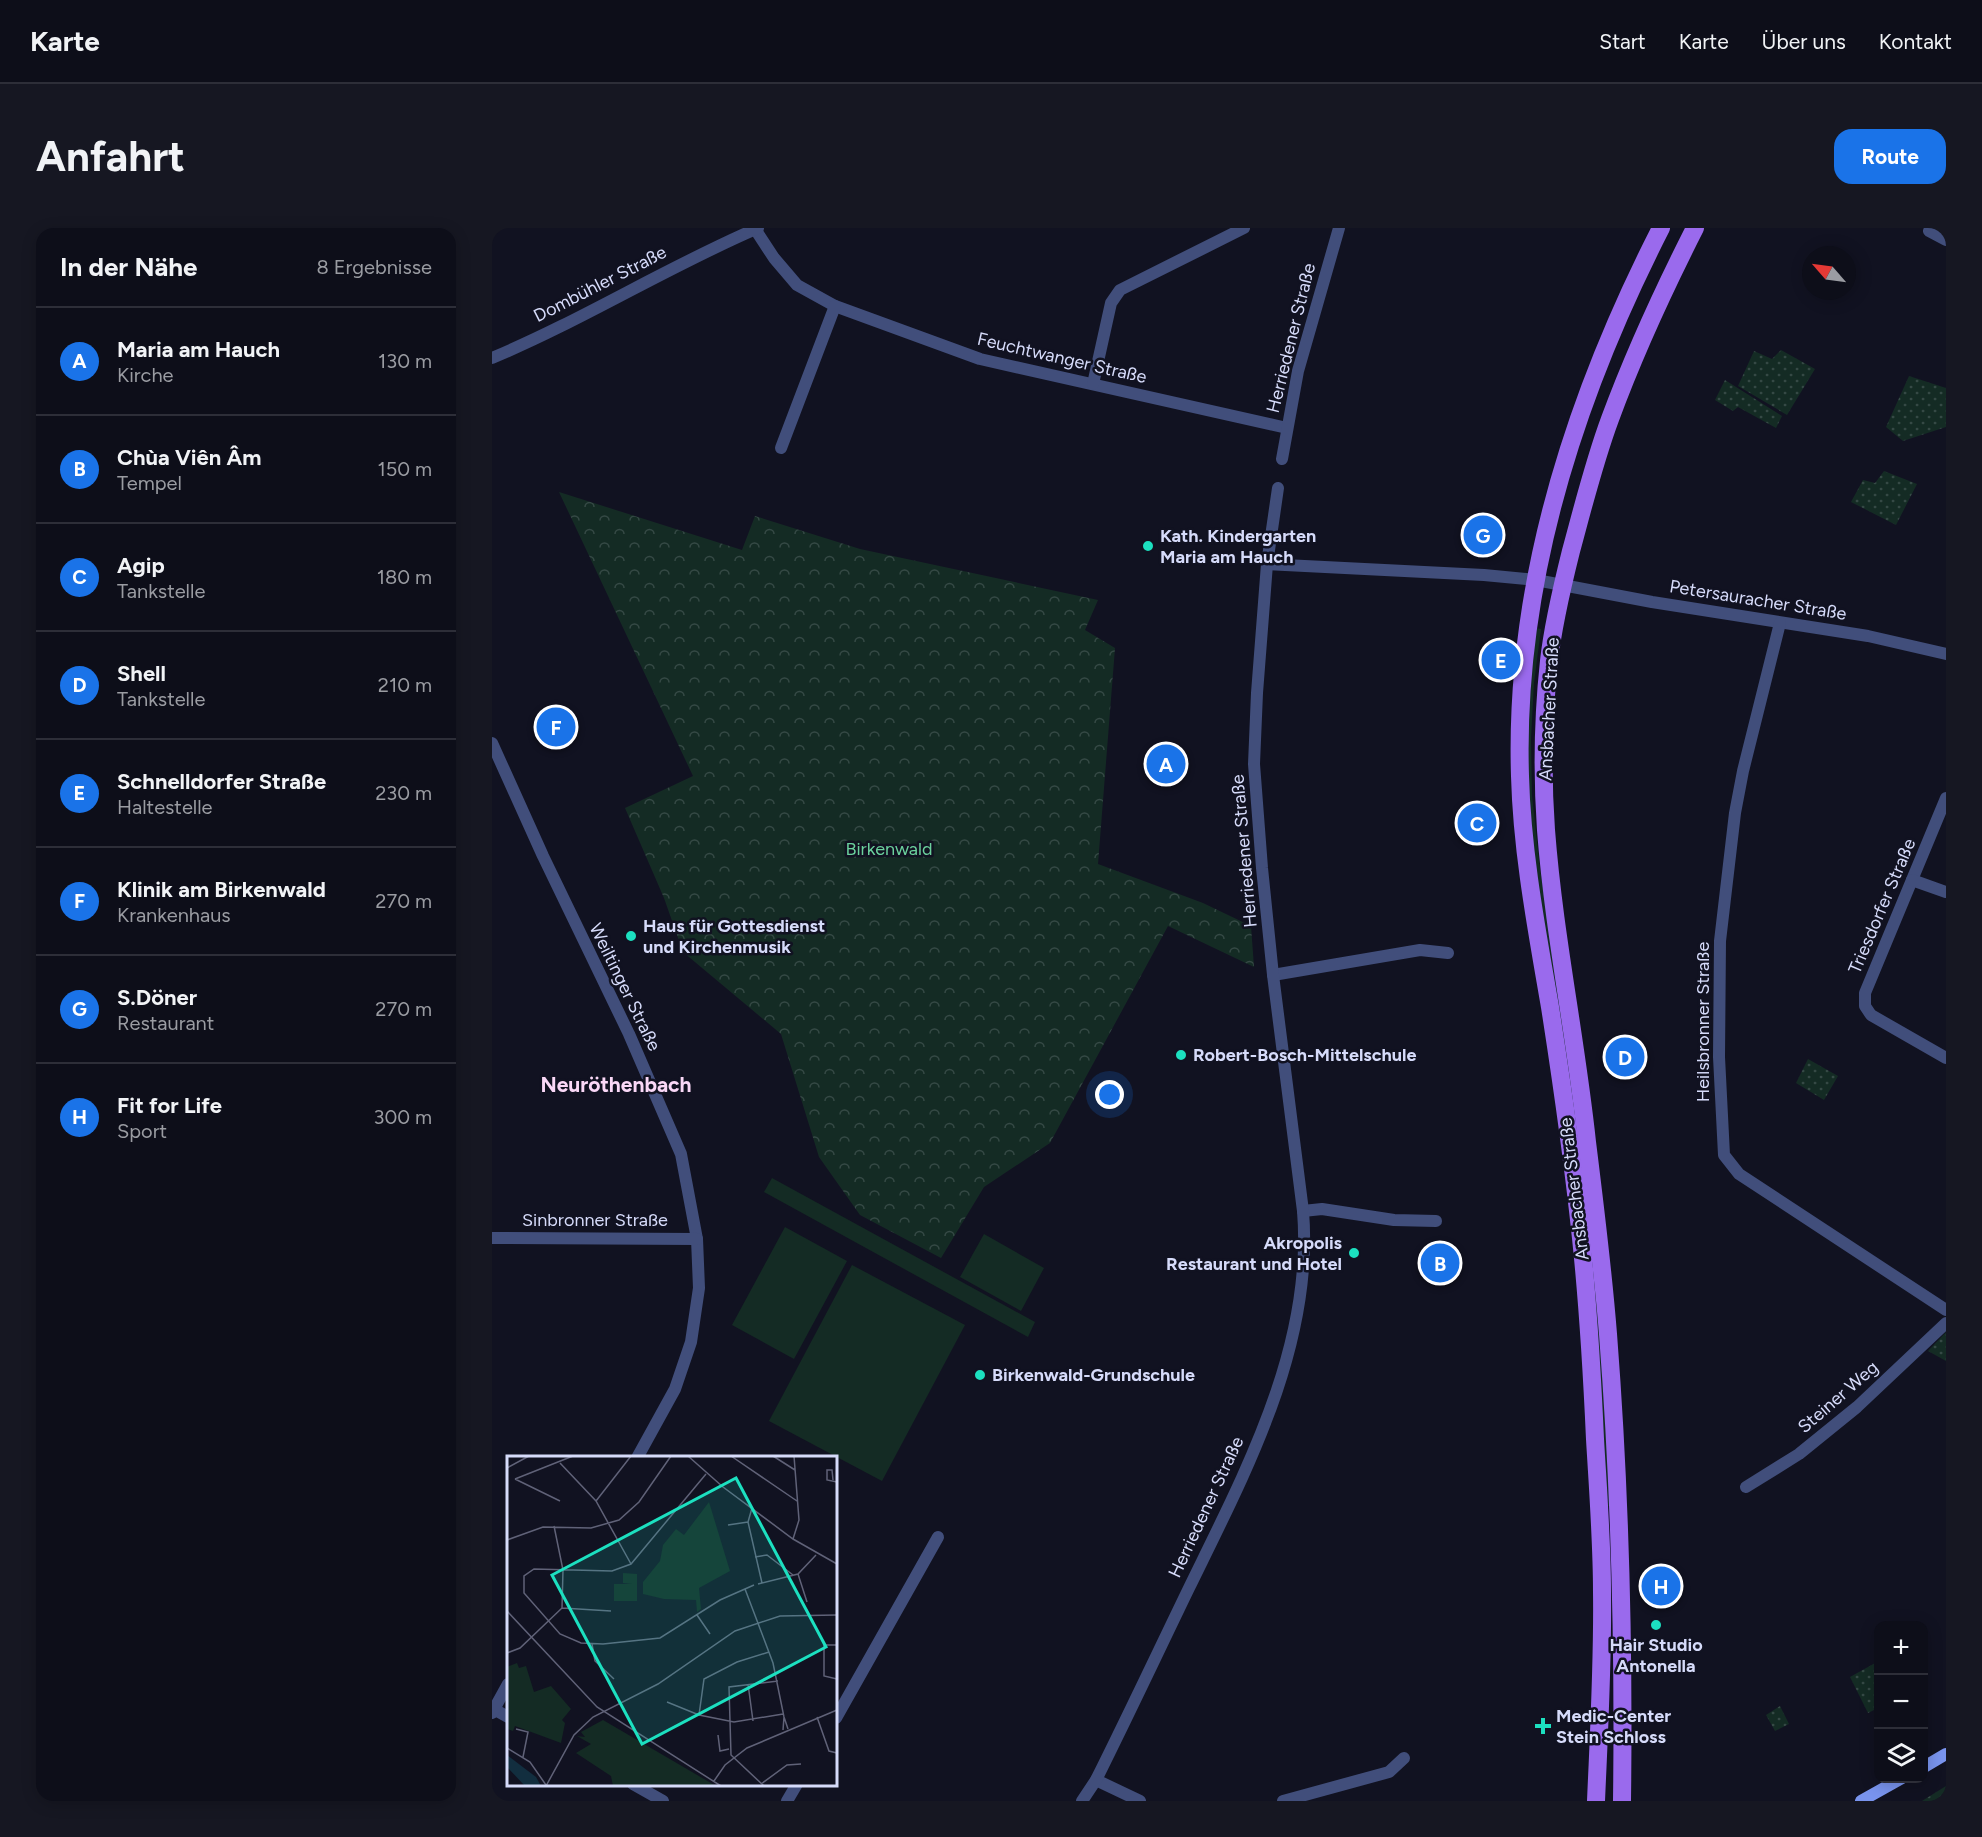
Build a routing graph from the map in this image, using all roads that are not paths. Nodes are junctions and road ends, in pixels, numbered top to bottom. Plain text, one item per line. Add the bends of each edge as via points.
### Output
1 (1244, 228) edge
2 (1339, 228) edge
3 (1661, 228) edge
4 (1695, 228) edge
5 (1931, 228) edge
6 (756, 229) edge
7 (1946, 240) edge
8 (835, 306) junction
9 (492, 358) edge
10 (1093, 384) junction
11 (1287, 428) junction
12 (781, 448) dead end
13 (1282, 459) dead end
14 (1278, 488) dead end
15 (1267, 564) junction
16 (1536, 580) junction
17 (1563, 585) junction
18 (1780, 623) junction
19 (1946, 654) edge
20 (492, 743) edge
21 (1946, 798) edge
22 (1912, 880) junction
23 (1946, 892) edge
24 (1448, 953) dead end
25 (1273, 975) junction
26 (1946, 1058) edge
27 (1303, 1211) junction
28 (1436, 1221) dead end
29 (492, 1238) edge
30 (697, 1239) junction
31 (1946, 1310) edge
32 (1946, 1323) edge
33 (638, 1456) edge
34 (1746, 1487) dead end
35 (938, 1537) dead end
36 (507, 1686) edge
37 (493, 1710) edge
38 (837, 1716) edge
39 (507, 1717) edge
40 (1946, 1754) edge
41 (1404, 1758) dead end
42 (1928, 1764) edge
43 (1096, 1780) junction
44 (1895, 1783) edge
45 (635, 1786) edge
46 (796, 1786) edge
47 (663, 1801) edge
48 (787, 1801) edge
49 (1082, 1801) edge
50 (1140, 1801) edge
51 (1283, 1801) edge
52 (1596, 1801) edge
53 (1622, 1801) edge
54 (1861, 1801) edge

1 - 10 street via 1120,290 1111,303
2 - 11 street, Herriedener Straße via 1298,371
3 - 16 main road, Ansbacher Straße via 1618,319 1581,415 1547,527
4 - 17 main road, Ansbacher Straße via 1656,307 1611,418 1588,486
5 - 7 street via 1929,231
6 - 8 street, Feuchtwanger Straße via 797,285
6 - 9 street, Dombühler Straße
8 - 10 street, Feuchtwanger Straße via 980,359
8 - 12 street
10 - 11 street, Feuchtwanger Straße
11 - 13 street, Herriedener Straße
14 - 15 street, Herriedener Straße
15 - 16 street
15 - 25 street, Herriedener Straße via 1254,764
16 - 17 street
16 - 52 main road, Ansbacher Straße via 1521,694 1520,778 1528,866 1564,1096 1589,1326 1602,1591
17 - 18 street, Petersauracher Straße
17 - 53 main road, Ansbacher Straße via 1549,661 1544,798 1608,1331 1620,1560
18 - 19 street, Petersauracher Straße via 1868,636
18 - 31 street, Heilsbronner Straße via 1743,771 1725,886 1719,999 1724,1155 1739,1174
20 - 30 street, Weiltinger Straße via 681,1154
21 - 22 street, Triesdorfer Straße
22 - 23 street
22 - 26 street, Triesdorfer Straße via 1865,993 1865,1006 1871,1015
24 - 25 street via 1420,950
25 - 27 street, Herriedener Straße
27 - 28 street via 1322,1209 1394,1220
27 - 43 street, Herriedener Straße via 1300,1304 1275,1396 1236,1492
29 - 30 street, Sinbronner Straße
30 - 33 street, Weiltinger Straße via 699,1288 691,1342 675,1389
32 - 34 street, Steiner Weg via 1857,1407 1799,1454
35 - 38 street
36 - 37 street
37 - 39 street
40 - 42 main road
41 - 51 street via 1389,1772
43 - 49 street, Herriedener Straße
43 - 50 street
44 - 54 main road
45 - 47 street
46 - 48 street

